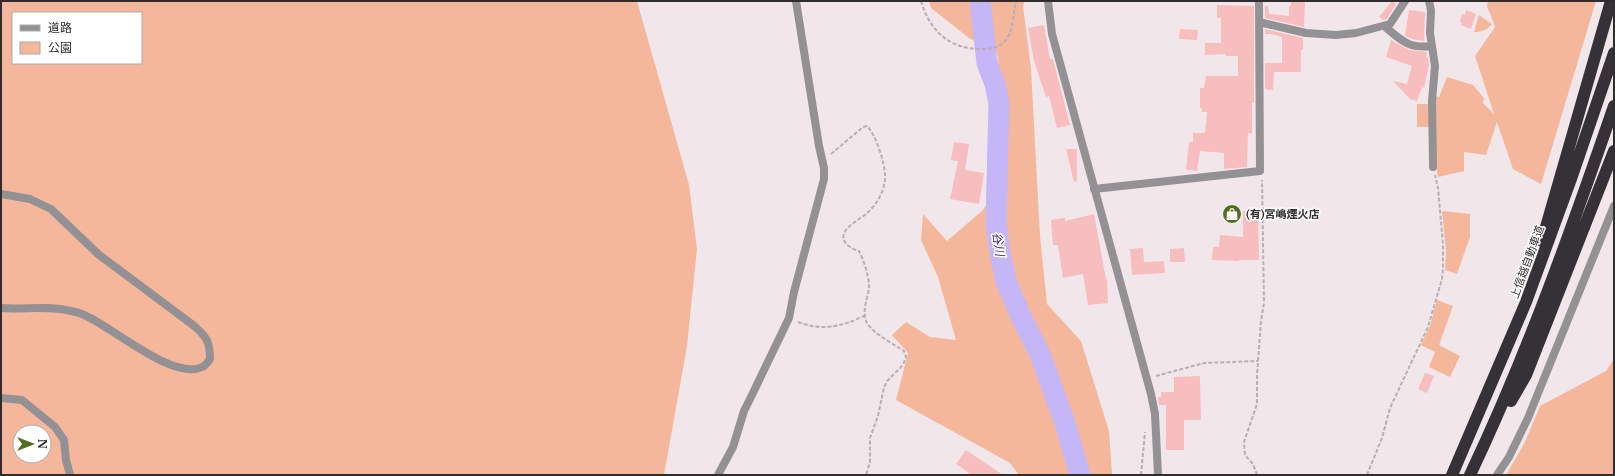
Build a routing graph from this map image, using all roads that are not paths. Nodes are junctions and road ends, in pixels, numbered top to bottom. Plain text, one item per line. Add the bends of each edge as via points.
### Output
1 (796, 1) edge
2 (1048, 1) edge
3 (1259, 1) edge
4 (1405, 1) edge
5 (1429, 1) edge
6 (1611, 1) edge
7 (1259, 22) junction
8 (1384, 26) junction
9 (1432, 46) junction
10 (1614, 52) edge
11 (1614, 106) edge
12 (1614, 151) edge
13 (1433, 166) road end
14 (1094, 189) junction
15 (1, 194) edge
16 (1614, 206) edge
17 (1526, 302) junction
18 (1, 308) edge
19 (1521, 373) junction
20 (1, 398) edge
21 (70, 475) edge
22 (718, 475) edge
23 (1158, 475) edge
24 (1452, 475) edge
25 (1470, 475) edge
26 (1497, 475) edge

1 - 22 street via 824,178 789,318 750,397 733,447
2 - 14 street via 1052,34
3 - 7 street
4 - 8 street via 1390,24
5 - 9 street
6 - 17 highway
7 - 8 street via 1322,35 1345,35
7 - 14 street via 1260,171
8 - 9 street via 1408,45
9 - 13 street via 1435,66 1432,101
10 - 17 highway, 上信越自動車道 via 1572,179
11 - 19 highway
12 - 19 highway
14 - 23 street via 1147,378 1155,414
15 - 18 street via 30,199 51,210 98,254 206,336 210,359 202,367 181,368 146,353 88,317 71,311 53,307
16 - 26 street via 1528,418
17 - 24 highway, 上信越自動車道
19 - 25 highway
20 - 21 street via 22,400 55,427 64,440

